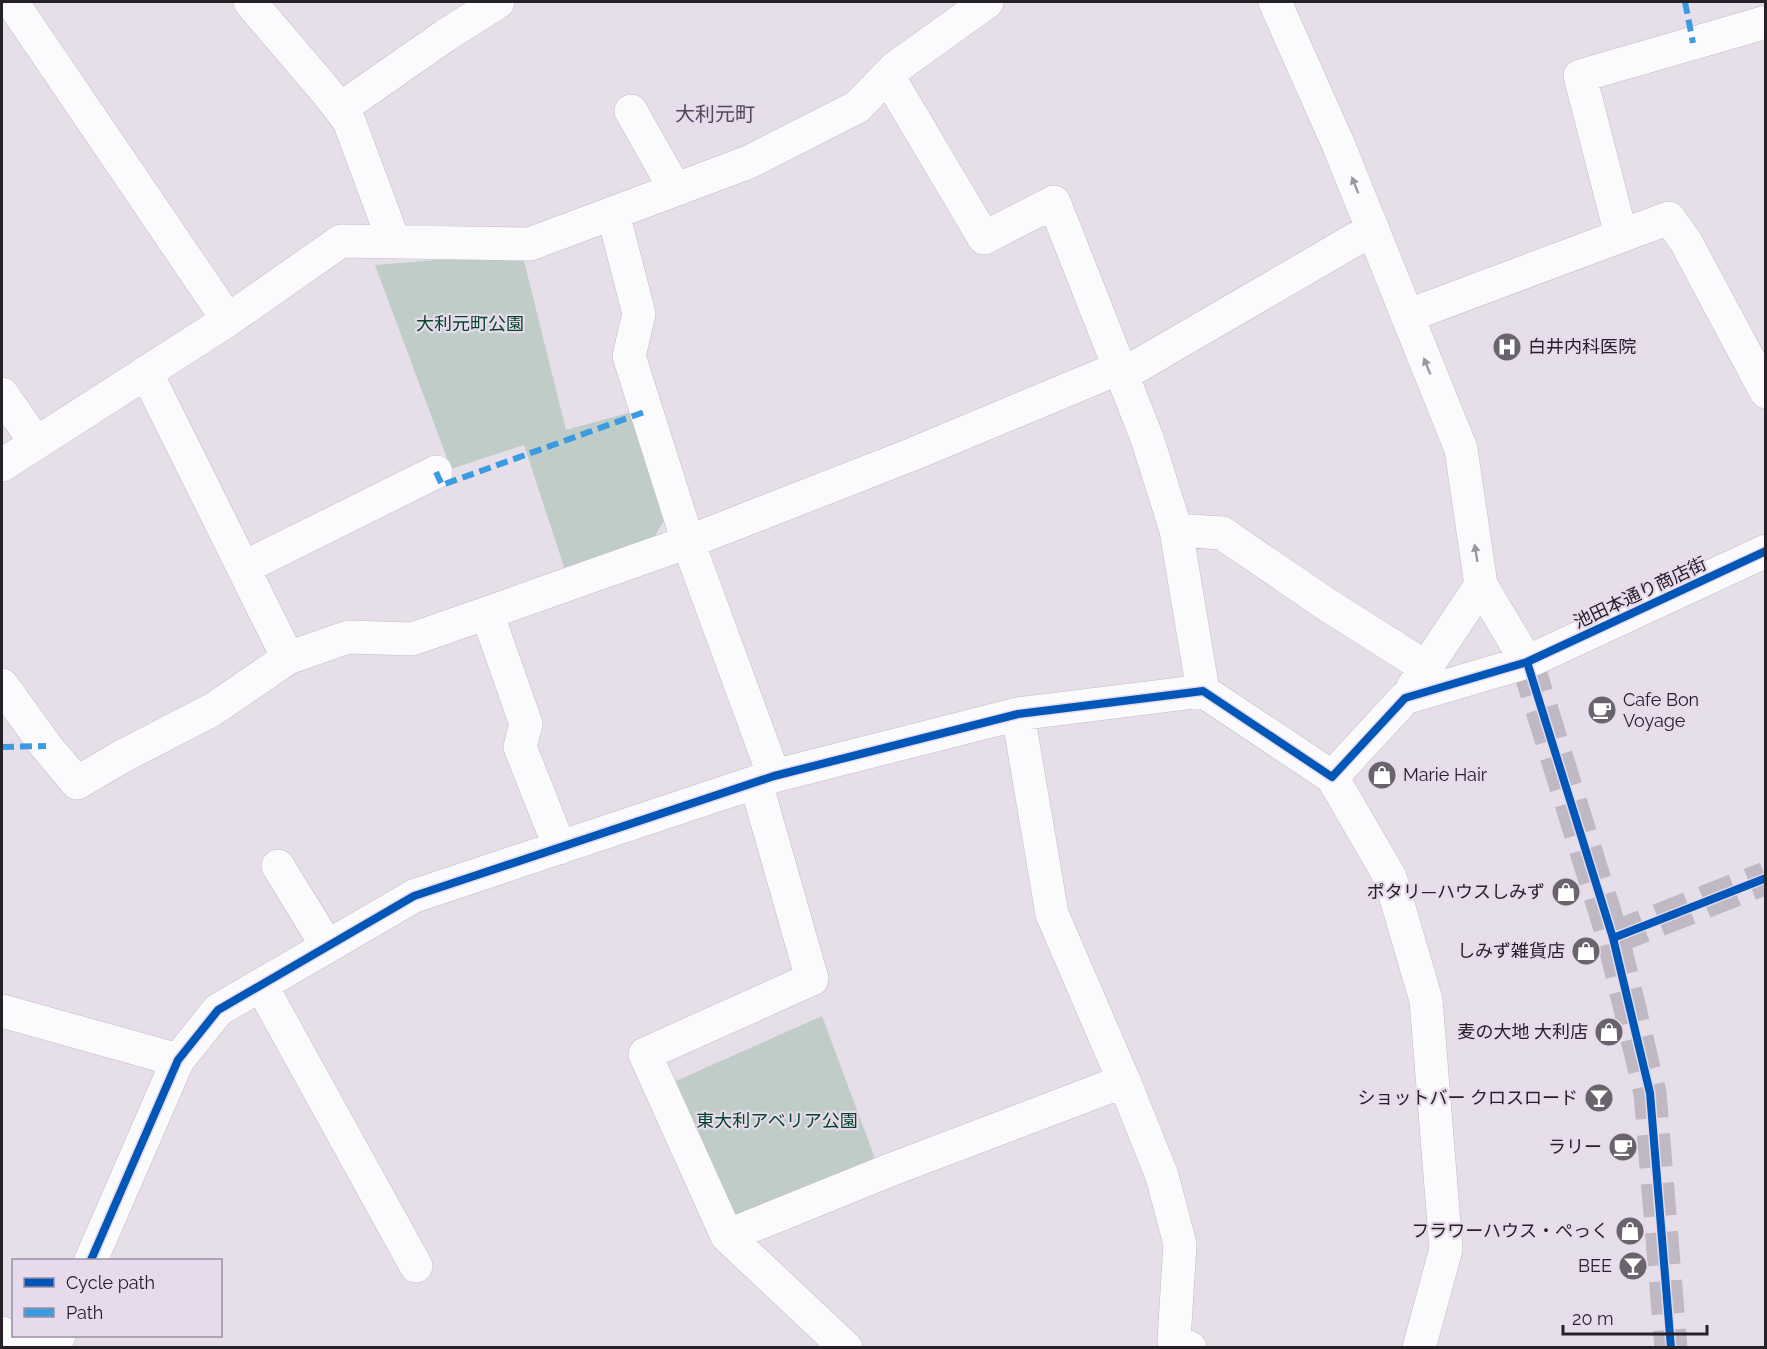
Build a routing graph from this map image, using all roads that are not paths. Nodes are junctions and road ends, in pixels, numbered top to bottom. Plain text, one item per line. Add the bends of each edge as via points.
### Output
1 (250, 2) edge
2 (498, 2) edge
3 (987, 2) edge
4 (1275, 2) edge
5 (20, 11) edge
6 (1766, 22) edge
7 (888, 76) junction
8 (340, 109) junction
9 (631, 111) dead end
10 (675, 189) junction
11 (613, 213) junction
12 (1373, 229) junction
13 (1621, 235) junction
14 (394, 242) junction
15 (1407, 316) junction
16 (228, 320) junction
17 (1756, 353) edge
18 (1120, 371) junction
19 (146, 372) junction
20 (1766, 392) edge
21 (2, 394) edge
22 (36, 443) junction
23 (2, 465) edge
24 (435, 472) dead end
25 (1176, 531) junction
26 (688, 542) junction
27 (1766, 550) edge
28 (243, 568) junction
29 (1481, 585) junction
30 (487, 613) junction
31 (288, 658) junction
32 (1527, 662) junction
33 (1427, 668) junction
34 (2, 685) edge
35 (1203, 691) junction
36 (1405, 698) junction
37 (1018, 714) junction
38 (1332, 777) junction
39 (765, 780) junction
40 (560, 848) junction
41 (278, 866) dead end
42 (327, 946) junction
43 (261, 985) junction
44 (2, 1011) edge
45 (178, 1060) junction
46 (1125, 1081) junction
47 (728, 1236) junction
48 (91, 1259) edge
49 (416, 1266) dead end
50 (2, 1333) edge
51 (1175, 1345) edge
52 (33, 1347) edge
53 (846, 1347) edge
54 (1419, 1347) edge

1 - 8 street
2 - 8 street
3 - 7 street
12 -> 4 street
5 - 16 street
6 - 13 street via 1580,76
7 - 10 street via 857,107 749,162
7 - 18 street via 984,238 1054,202
8 - 14 street via 349,121
9 - 10 street
10 - 11 street
11 - 14 street via 530,244
11 - 26 street via 639,314 629,356
12 - 15 street
12 - 18 street
13 - 15 street
13 - 17 street via 1669,218
14 - 16 street via 341,241
29 -> 15 street via 1461,449
16 - 19 street
17 - 20 street
18 - 25 street
18 - 26 street
19 - 22 street
19 - 28 street
21 - 22 street
22 - 23 street
24 - 28 street
25 - 33 street via 1222,533
25 - 35 street
26 - 30 street
26 - 39 street
27 - 32 street, 池田本通り商店街
28 - 31 street
29 - 32 street
29 - 33 street
30 - 31 street via 412,639 348,637
30 - 40 street via 526,724 520,747
31 - 34 street via 212,710 77,783
32 - 36 street, 池田本通り商店街
33 - 36 street
35 - 37 street
35 - 38 street
36 - 38 street
37 - 39 street
37 - 46 street via 1052,914
38 - 54 street via 1390,877 1426,1000 1446,1249
39 - 40 street
39 - 47 street via 812,979 645,1054
40 - 42 street via 414,896
41 - 42 street
42 - 43 street
43 - 45 street via 218,1010
43 - 49 street
44 - 45 street
45 - 48 street
46 - 47 street
46 - 51 street via 1162,1176 1180,1244
47 - 53 street
50 - 52 street

